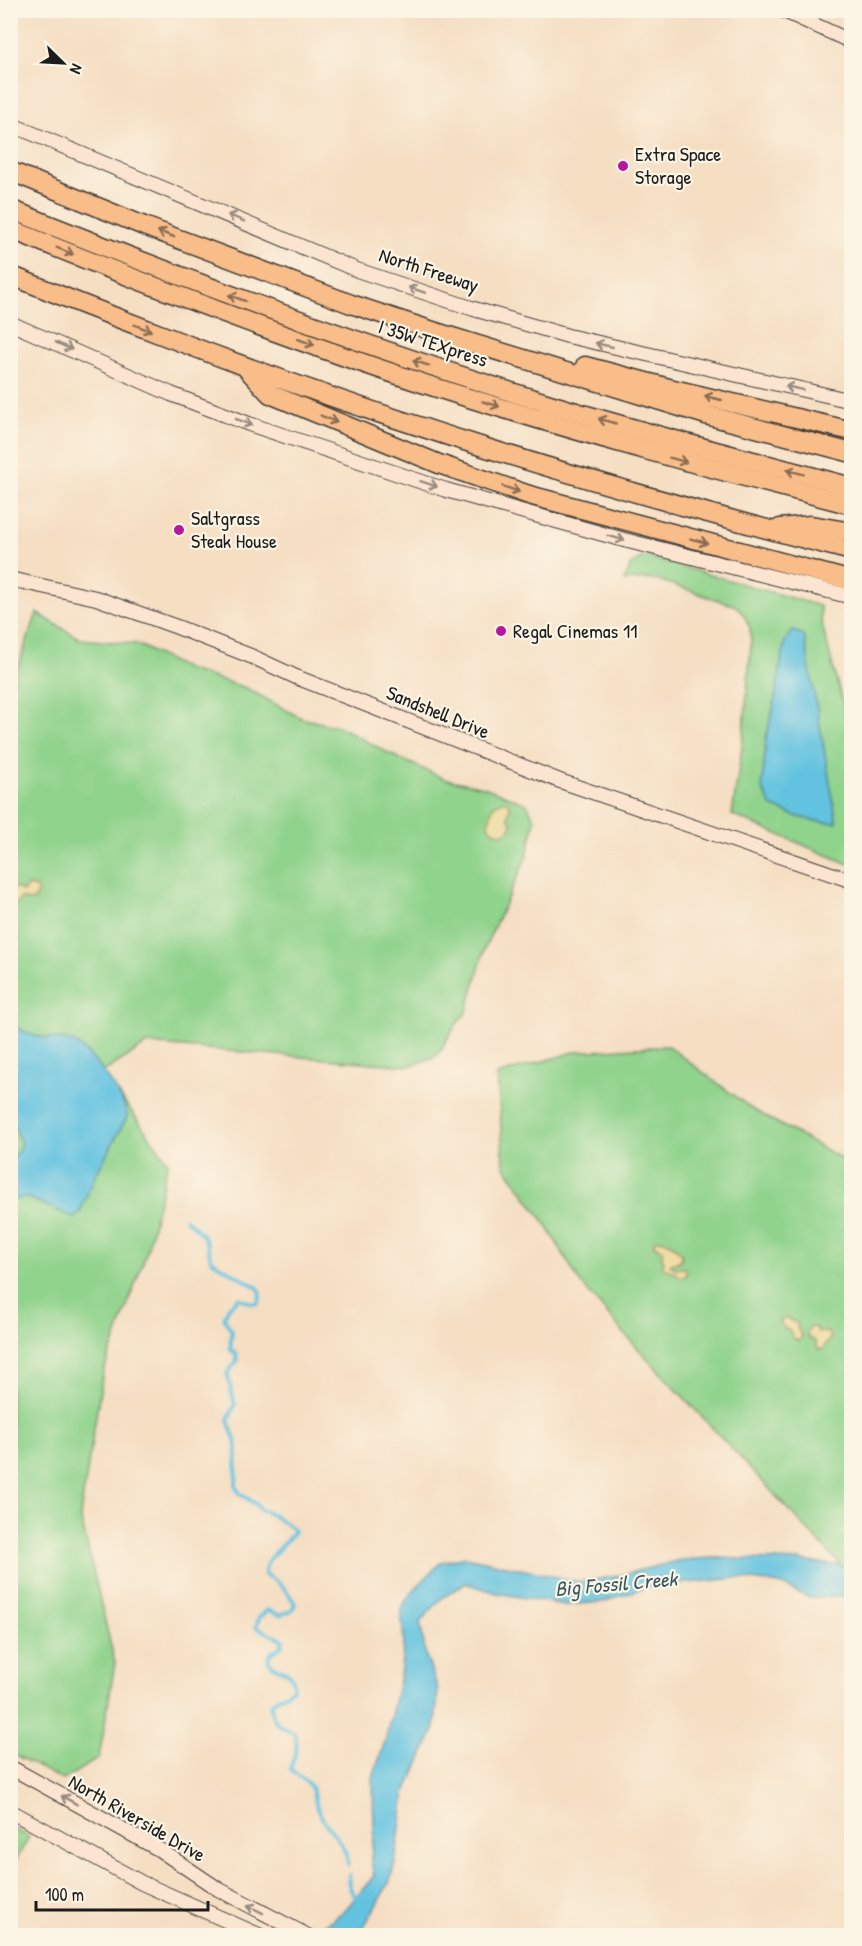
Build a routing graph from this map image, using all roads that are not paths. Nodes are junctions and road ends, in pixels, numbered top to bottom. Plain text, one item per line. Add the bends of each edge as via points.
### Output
1 (782, 10) edge
2 (852, 42) edge
3 (10, 124) edge
4 (10, 171) edge
5 (10, 209) edge
6 (10, 229) edge
7 (10, 274) edge
8 (10, 322) edge
9 (436, 332) junction
10 (245, 368) junction
11 (852, 401) edge
12 (852, 431) edge
13 (852, 453) edge
14 (852, 487) edge
15 (852, 505) edge
16 (766, 530) junction
17 (852, 532) edge
18 (852, 551) edge
19 (10, 579) edge
20 (852, 581) edge
21 (852, 597) edge
22 (852, 881) edge
23 (10, 1767) edge
24 (10, 1811) edge
25 (261, 1935) edge
26 (308, 1935) edge

1 - 2 main road
11 -> 3 main road, North Freeway via 568,336 464,306 357,270
9 -> 4 highway via 144,226
14 -> 5 highway, I 35W TEXpress via 552,405 428,365 183,278
6 -> 15 highway, I 35W TEXpress via 179,296 427,384 675,459
7 -> 10 highway
8 -> 21 main road via 249,424 446,490
12 -> 9 highway via 669,388 459,327
9 - 13 highway via 706,415
10 - 16 highway via 547,467
10 -> 20 highway via 270,394 439,464 528,495
16 - 17 highway via 811,525
16 - 18 highway
19 - 22 main road, Sandshell Drive via 96,598 177,627 560,781
26 -> 23 main road, North Riverside Drive via 218,1889 160,1850
24 - 25 main road via 142,1884

